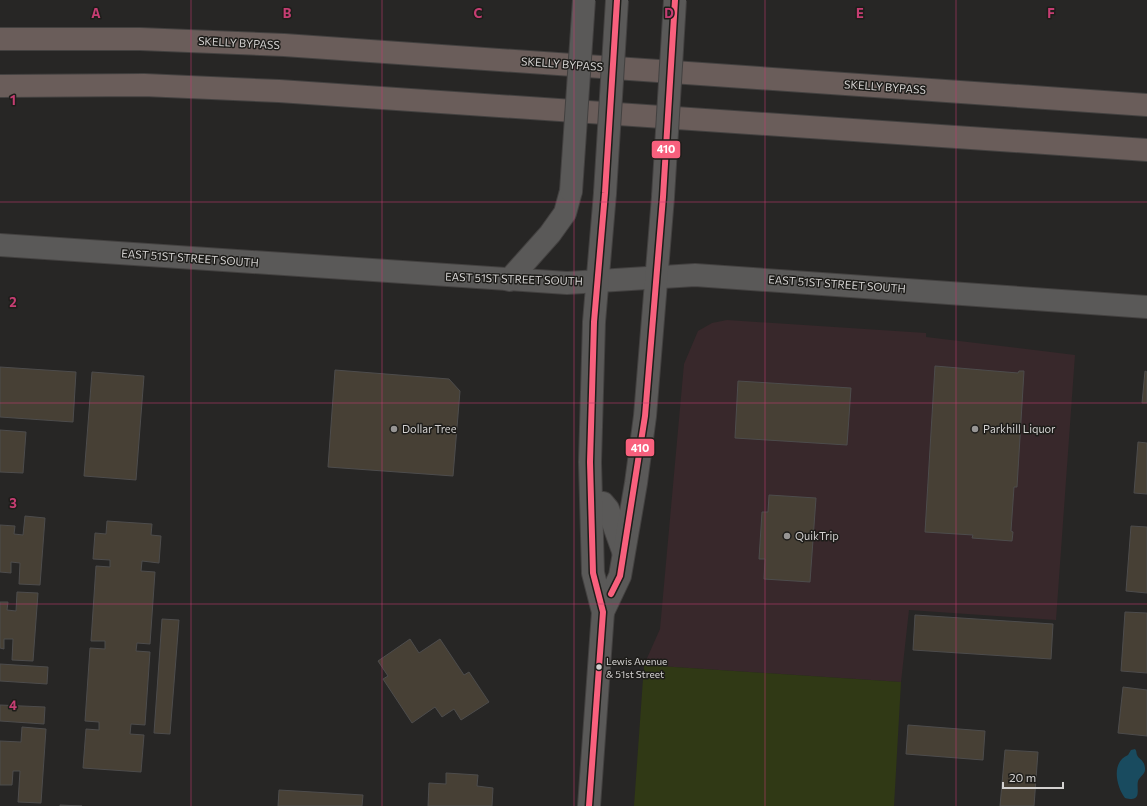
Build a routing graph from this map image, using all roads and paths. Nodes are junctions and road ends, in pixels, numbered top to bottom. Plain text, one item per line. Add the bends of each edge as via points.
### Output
1 (584, 0) edge
2 (617, 0) edge
3 (675, 0) edge
4 (0, 39) edge
5 (0, 86) edge
6 (1147, 105) edge
7 (1147, 150) edge
8 (0, 245) edge
9 (656, 276) junction
10 (509, 280) junction
11 (597, 282) junction
12 (1147, 307) edge
13 (592, 502) junction
14 (623, 552) junction
15 (603, 612) junction
16 (589, 806) edge

1 - 10 main road, bridge via 571,190 565,213
2 - 11 main road, bridge
3 - 9 main road, bridge
4 - 6 highway, SKELLY BYPASS via 140,39 284,45
5 - 7 highway via 144,85 279,91
8 - 10 main road, EAST 51ST STREET SOUTH
9 - 11 main road, EAST 51ST STREET SOUTH
9 - 12 main road, EAST 51ST STREET SOUTH via 695,275
9 - 14 main road via 645,416
10 - 11 main road, EAST 51ST STREET SOUTH
11 - 13 main road via 593,330 590,462
13 - 14 main road via 603,503 608,509
13 - 15 main road via 593,573
14 - 15 main road via 620,576
15 - 16 main road

